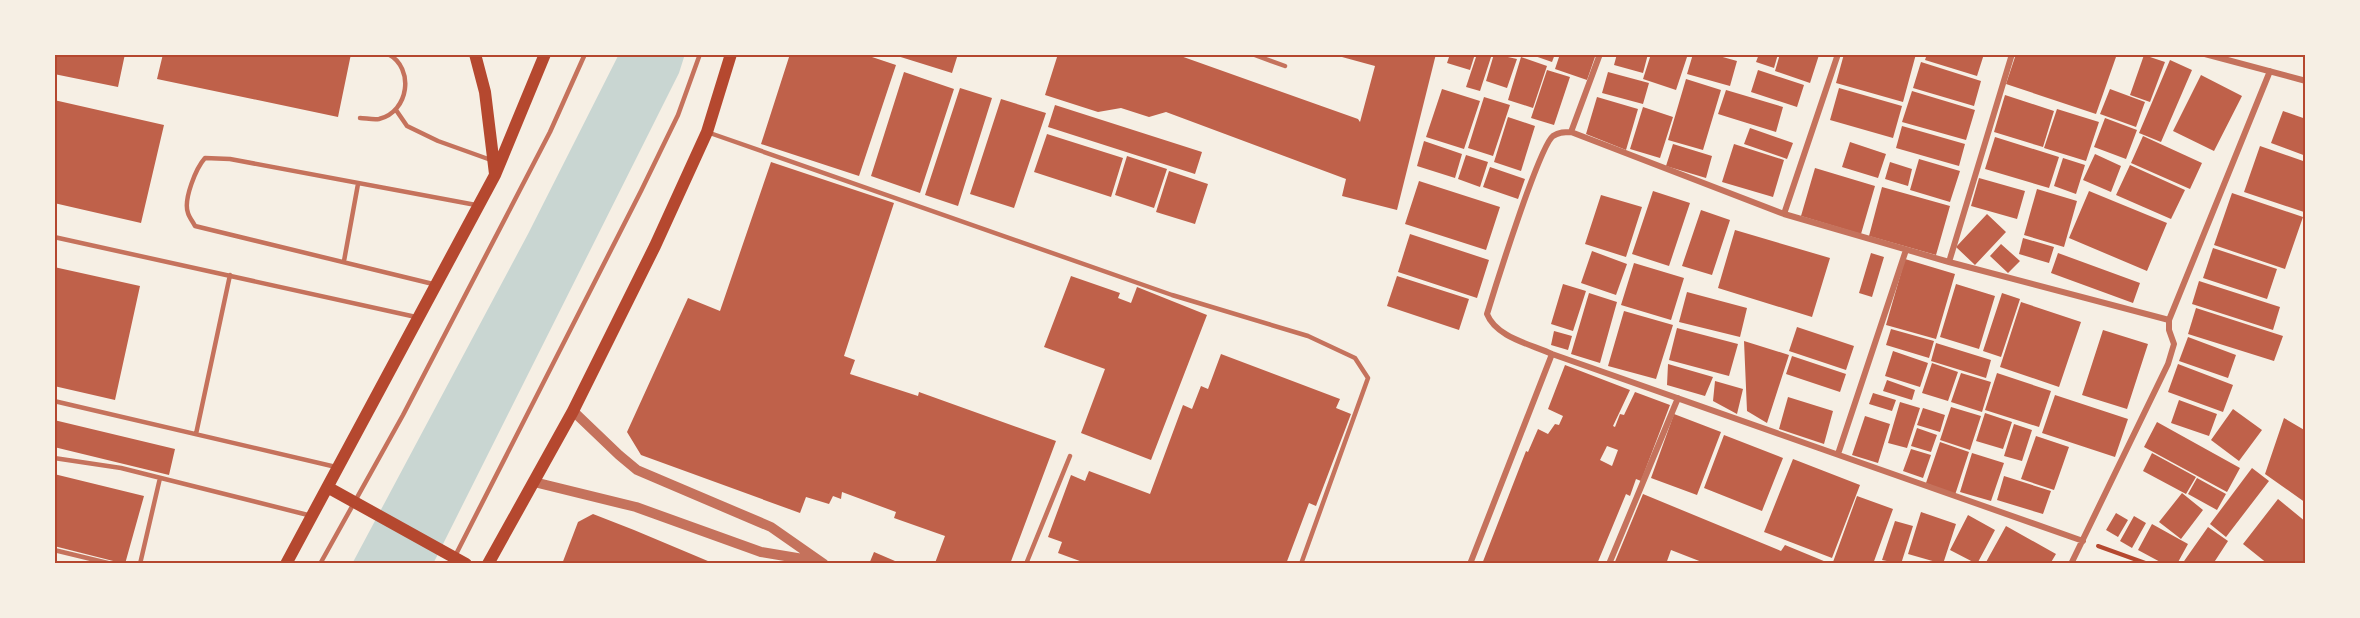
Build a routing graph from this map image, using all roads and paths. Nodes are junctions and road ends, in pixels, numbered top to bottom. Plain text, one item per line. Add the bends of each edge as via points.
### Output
1 (388, 54) edge
2 (475, 54) edge
3 (545, 54) edge
4 (585, 54) edge
5 (700, 54) edge
6 (731, 54) edge
7 (1252, 54) edge
8 (1600, 54) edge
9 (1838, 54) edge
10 (2012, 54) edge
11 (2205, 54) edge
12 (1285, 66) dead end
13 (2270, 71) junction
14 (2306, 81) edge
15 (396, 110) junction
16 (360, 118) dead end
17 (707, 132) junction
18 (1571, 132) junction
19 (493, 161) junction
20 (495, 175) junction
21 (358, 184) junction
22 (479, 205) junction
23 (1784, 214) junction
24 (54, 237) edge
25 (1906, 250) junction
26 (344, 261) junction
27 (1949, 262) junction
28 (230, 275) junction
29 (436, 285) junction
30 (419, 317) junction
31 (2169, 320) junction
32 (1552, 354) junction
33 (1678, 398) junction
34 (54, 400) edge
35 (573, 411) junction
36 (196, 434) junction
37 (1838, 454) junction
38 (1070, 456) dead end
39 (54, 458) edge
40 (338, 467) junction
41 (160, 478) junction
42 (534, 482) junction
43 (329, 488) junction
44 (355, 503) junction
45 (312, 516) junction
46 (2083, 541) junction
47 (54, 550) edge
48 (454, 560) edge
49 (821, 563) edge
50 (112, 564) edge
51 (140, 564) edge
52 (286, 564) edge
53 (320, 564) edge
54 (488, 564) edge
55 (1026, 564) edge
56 (1301, 564) edge
57 (1470, 564) edge
58 (1609, 564) edge
59 (2071, 564) edge
60 (2148, 564) edge

1 - 15 lane via 405,74 405,93
2 - 19 main road via 485,92
3 - 20 main road
4 - 44 lane via 550,132
5 - 48 lane via 678,115
6 - 17 main road
7 - 12 lane
8 - 18 street
9 - 23 street
10 - 27 street
11 - 13 street
13 - 14 street
13 - 31 street
15 - 16 lane via 379,119
15 - 19 lane via 408,126
17 - 35 main road
17 - 56 lane via 1172,295 1308,336 1355,358 1368,378
18 - 23 street
18 - 32 street via 1552,137 1537,167 1487,314 1491,324 1505,334
19 - 20 main road
20 - 22 main road
21 - 22 lane
21 - 26 lane
21 - 26 lane via 230,159 205,159 189,192 187,212 195,226
22 - 29 main road
23 - 25 street
24 - 28 lane
25 - 27 street
25 - 37 street
26 - 29 lane
27 - 31 street
28 - 30 lane
28 - 36 lane
29 - 30 main road
30 - 40 main road
31 - 46 street via 2174,344 2168,364
32 - 33 street
32 - 57 street
33 - 37 street
33 - 58 street
34 - 36 lane
35 - 42 main road
35 - 49 street via 637,470 771,527
36 - 40 lane
37 - 46 street
38 - 55 lane
39 - 41 lane
40 - 43 main road
41 - 45 lane
41 - 51 lane
42 - 49 street via 636,507 761,552
42 - 54 main road
43 - 44 main road
43 - 45 main road
44 - 48 main road
44 - 53 lane
45 - 52 main road
46 - 59 street
46 - 60 path
47 - 50 lane

